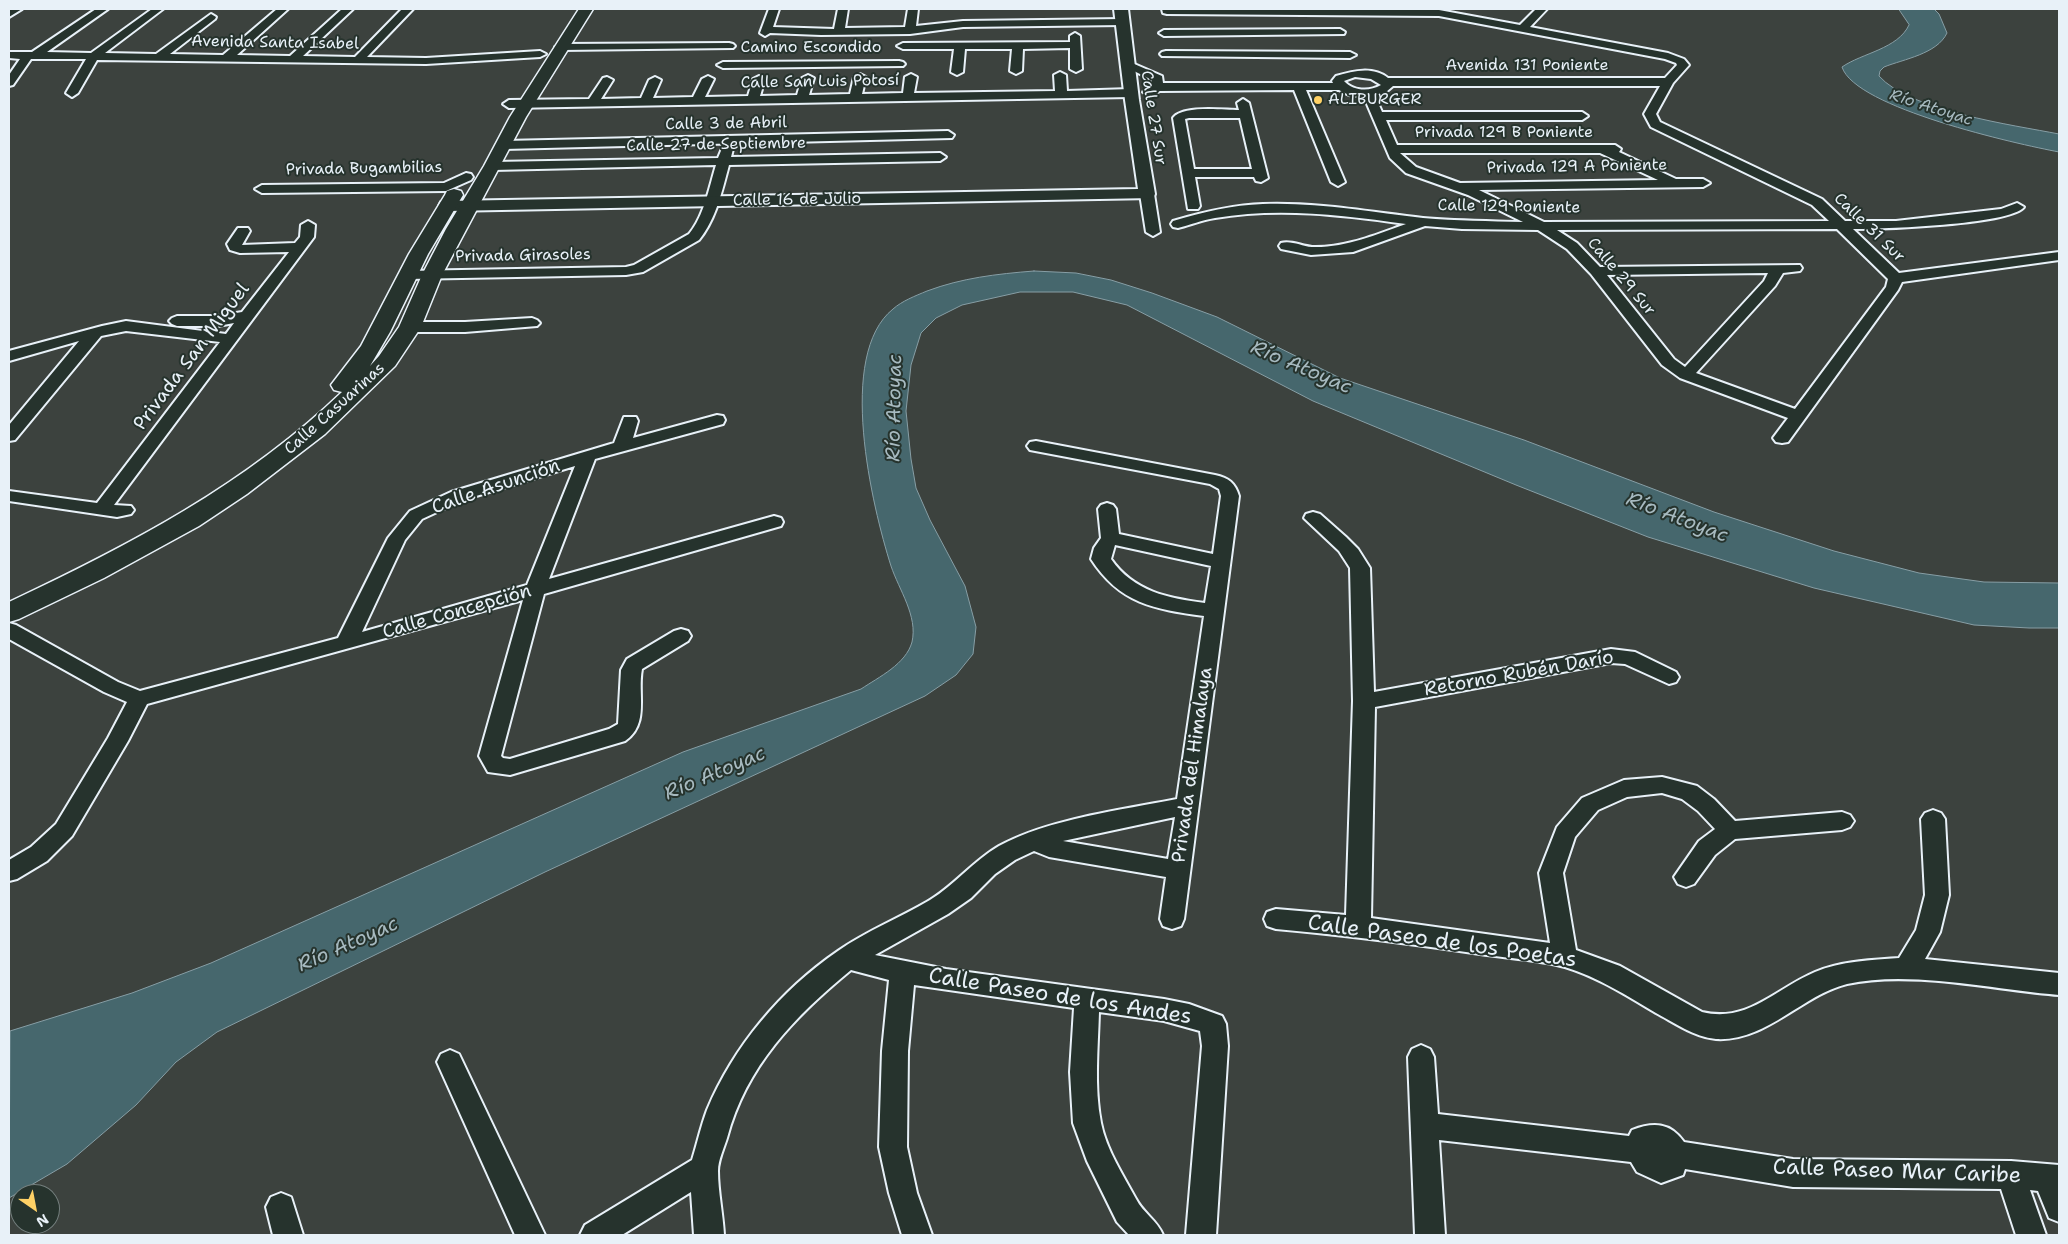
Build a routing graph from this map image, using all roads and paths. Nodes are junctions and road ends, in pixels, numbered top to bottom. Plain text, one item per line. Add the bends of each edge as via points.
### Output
1 (18, 9) edge
2 (103, 9) edge
3 (158, 9) edge
4 (283, 9) edge
5 (348, 9) edge
6 (408, 9) edge
7 (568, 9) edge
8 (586, 9) edge
9 (774, 9) edge
10 (843, 9) edge
11 (913, 9) edge
12 (1542, 9) edge
13 (1167, 10) edge
14 (1235, 10) edge
15 (1304, 10) edge
16 (1402, 10) edge
17 (1438, 11) edge
18 (1330, 12) junction
19 (9, 14) edge
20 (1116, 17) edge
21 (211, 18) dead end
22 (1523, 28) junction
23 (1340, 32) junction
24 (906, 38) junction
25 (960, 46) junction
26 (1018, 46) junction
27 (561, 47) junction
28 (842, 47) junction
29 (540, 54) junction
30 (9, 55) edge
31 (1350, 55) junction
32 (94, 56) junction
33 (28, 57) junction
34 (160, 57) junction
35 (225, 59) junction
36 (292, 60) junction
37 (358, 60) junction
38 (1128, 65) junction
39 (1076, 69) dead end
40 (1360, 74) junction
41 (1060, 75) dead end
42 (911, 77) dead end
43 (759, 78) dead end
44 (808, 78) dead end
45 (860, 78) dead end
46 (708, 79) dead end
47 (606, 80) dead end
48 (655, 80) dead end
49 (1386, 82) junction
50 (1668, 82) junction
51 (9, 83) edge
52 (1157, 83) junction
53 (1238, 83) junction
54 (1339, 83) junction
55 (1298, 85) junction
56 (72, 93) dead end
57 (1368, 93) junction
58 (1061, 94) junction
59 (1012, 95) junction
60 (958, 96) junction
61 (908, 97) junction
62 (1131, 97) junction
63 (855, 98) junction
64 (802, 99) junction
65 (698, 100) junction
66 (753, 100) junction
67 (646, 101) junction
68 (594, 102) junction
69 (518, 104) junction
70 (1246, 114) junction
71 (1378, 116) junction
72 (1582, 116) dead end
73 (948, 135) dead end
74 (918, 136) junction
75 (729, 140) junction
76 (504, 145) junction
77 (1392, 149) junction
78 (916, 157) junction
79 (940, 157) dead end
80 (724, 161) junction
81 (493, 166) junction
82 (1188, 173) junction
83 (466, 177) junction
84 (1338, 182) dead end
85 (1677, 183) junction
86 (1703, 183) dead end
87 (1452, 186) junction
88 (262, 189) dead end
89 (1147, 194) junction
90 (712, 202) junction
91 (447, 206) junction
92 (469, 206) junction
93 (1193, 206) dead end
94 (2017, 207) dead end
95 (1424, 222) junction
96 (1178, 224) dead end
97 (308, 225) dead end
98 (1842, 225) junction
99 (1542, 226) junction
100 (243, 231) dead end
101 (1153, 232) dead end
102 (1286, 246) dead end
103 (299, 247) junction
104 (2059, 256) edge
105 (1778, 268) junction
106 (1795, 268) dead end
107 (1596, 271) junction
108 (407, 275) junction
109 (432, 275) junction
110 (1896, 278) junction
111 (248, 316) junction
112 (532, 323) dead end
113 (126, 326) junction
114 (410, 327) junction
115 (94, 334) junction
116 (231, 339) junction
117 (9, 356) edge
118 (1686, 375) junction
119 (1797, 415) junction
120 (717, 420) dead end
121 (630, 421) dead end
122 (9, 436) edge
123 (1782, 438) dead end
124 (621, 446) junction
125 (1036, 446) dead end
126 (588, 456) junction
127 (9, 496) edge
128 (102, 509) junction
129 (1107, 509) dead end
130 (125, 510) dead end
131 (1313, 518) dead end
132 (774, 522) dead end
133 (1110, 538) junction
134 (1221, 562) junction
135 (535, 590) junction
136 (9, 596) edge
137 (1214, 611) junction
138 (9, 613) edge
139 (9, 630) edge
140 (681, 636) dead end
141 (346, 643) junction
142 (1669, 677) dead end
143 (139, 699) junction
144 (1364, 701) junction
145 (1188, 805) junction
146 (1933, 819) dead end
147 (1842, 821) dead end
148 (1730, 830) junction
149 (1035, 841) junction
150 (1179, 870) junction
151 (9, 872) edge
152 (1686, 878) dead end
153 (1172, 919) dead end
154 (1276, 919) dead end
155 (1358, 926) junction
156 (1565, 956) junction
157 (847, 958) junction
158 (1906, 968) junction
159 (902, 973) junction
160 (2059, 984) edge
161 (1087, 999) junction
162 (1422, 1058) dead end
163 (450, 1062) dead end
164 (1426, 1126) junction
165 (704, 1170) junction
166 (2011, 1175) junction
167 (2054, 1178) edge
168 (281, 1207) dead end
169 (2059, 1208) edge
170 (288, 1235) edge
171 (530, 1235) edge
172 (595, 1235) edge
173 (709, 1235) edge
174 (917, 1235) edge
175 (1148, 1235) edge
176 (1201, 1235) edge
177 (1430, 1235) edge
178 (2031, 1235) edge

1 - 19 street
2 - 33 street
3 - 32 street
4 - 35 street
5 - 36 street
6 - 37 street
7 - 29 main road, Calle Casuarinas
8 - 27 main road, Calle Casuarinas
9 - 28 street via 765,32
10 - 28 street
11 - 24 street
12 - 22 street
13 - 14 street
14 - 15 street
15 - 18 street
16 - 17 street
16 - 18 street
17 - 22 street
18 - 23 street
20 - 24 street via 1084,23 964,20
20 - 38 street, Calle 27 Sur
21 - 34 street
22 - 50 street, Calle 31 Sur via 1668,56 1683,65
23 - 31 street
23 - 31 street via 1163,29 1167,56
24 - 25 street
24 - 28 street
24 - 28 street, Camino Escondido via 899,66
25 - 26 street
25 - 60 street
26 - 39 street via 1075,41
26 - 59 street
27 - 28 street, Camino Escondido via 730,42 722,67 786,51
27 - 69 main road, Calle Casuarinas
29 - 37 street, Avenida Santa Isabel via 442,61
29 - 69 main road, Calle Casuarinas
30 - 33 street, Avenida Santa Isabel
31 - 40 street
32 - 33 street, Avenida Santa Isabel
32 - 34 street, Avenida Santa Isabel
32 - 56 street
33 - 51 street
34 - 35 street, Avenida Santa Isabel
35 - 36 street, Avenida Santa Isabel
36 - 37 street, Avenida Santa Isabel
38 - 52 street
38 - 62 street, Calle 27 Sur
40 - 49 street
40 - 54 street via 1346,75
41 - 58 street
42 - 61 street
43 - 66 street
44 - 64 street
45 - 63 street
46 - 65 street
47 - 68 street
48 - 67 street
49 - 50 street, Avenida 131 Poniente
49 - 57 street via 1384,89
50 - 98 street, Calle 31 Sur via 1650,114 1655,124 1817,202
52 - 53 street
52 - 62 street
53 - 54 street
53 - 55 street
53 - 70 street
54 - 55 street
54 - 57 street via 1352,91
55 - 84 street
57 - 71 street, Calle 29 Sur
58 - 59 street, Calle San Luis Potosí
58 - 62 street, Calle San Luis Potosí
59 - 60 street, Calle San Luis Potosí
60 - 61 street, Calle San Luis Potosí
61 - 63 street, Calle San Luis Potosí
62 - 89 street, Calle 27 Sur
63 - 64 street, Calle San Luis Potosí
64 - 66 street, Calle San Luis Potosí
65 - 66 street, Calle San Luis Potosí
65 - 67 street, Calle San Luis Potosí
67 - 68 street, Calle San Luis Potosí
68 - 69 street, Calle San Luis Potosí
69 - 76 main road, Calle Casuarinas
69 - 83 main road, Calle Casuarinas
70 - 82 street via 1182,115 1179,118
70 - 82 street via 1260,176
71 - 72 street
71 - 77 street, Calle 29 Sur
73 - 74 street, Calle 3 de Abril
74 - 75 street, Calle 3 de Abril
74 - 78 street
75 - 76 street, Calle 3 de Abril
75 - 80 street
76 - 81 main road, Calle Casuarinas
77 - 85 street, Privada 129 B Poniente via 1608,149
77 - 87 street, Calle 29 Sur via 1396,158 1411,170
78 - 79 street, Calle 27 de Septiembre
78 - 80 street, Calle 27 de Septiembre
80 - 81 street, Calle 27 de Septiembre
80 - 90 street
81 - 92 main road, Calle Casuarinas
82 - 93 street
83 - 88 street, Privada Bugambilias via 446,187
83 - 91 main road, Calle Casuarinas
85 - 86 street, Privada 129 A Poniente
85 - 87 street, Privada 129 A Poniente
87 - 99 street, Calle 29 Sur via 1502,205
89 - 90 street, Calle 16 de Julio
89 - 101 street, Calle 27 Sur
90 - 92 street, Calle 16 de Julio
90 - 109 street, Privada Girasoles via 699,231 638,269
91 - 92 street, Calle 16 de Julio
91 - 108 main road, Calle Casuarinas
92 - 109 main road, Calle Casuarinas
94 - 98 street, Calle 129 Poniente via 2004,213 1896,225
95 - 96 street, Calle 129 Poniente via 1352,212 1262,208 1212,214
95 - 99 street, Calle 129 Poniente
95 - 102 street via 1353,248 1311,251
97 - 103 street, Privada San Miguel via 307,236
98 - 99 street, Calle 129 Poniente
98 - 110 street, Calle 31 Sur
99 - 107 street, Calle 29 Sur via 1572,246
100 - 103 street via 234,244 240,249
103 - 111 street, Privada San Miguel
104 - 110 street
105 - 106 street
105 - 107 street
105 - 118 street via 1770,283
107 - 118 street, Calle 29 Sur via 1668,362
108 - 109 street, Privada Girasoles
108 - 136 main road, Calle Casuarinas via 378,339 354,372 271,448 190,503 101,553
109 - 114 main road, Calle Casuarinas
110 - 119 street, Calle 31 Sur via 1893,287
111 - 113 street via 230,320 164,321
111 - 116 street, Privada San Miguel
112 - 114 street
113 - 115 street
113 - 116 street
114 - 138 main road, Calle Casuarinas via 387,361 318,429 238,489 147,544
115 - 117 street
115 - 122 street
116 - 128 street, Privada San Miguel
118 - 119 street, Calle 29 Sur
119 - 123 street, Calle 31 Sur
120 - 124 street, Calle Asunción
121 - 124 street
124 - 126 street, Calle Asunción
125 - 134 street, Privada del Himalaya via 1214,480 1227,486 1230,496
126 - 135 street
126 - 141 street, Calle Asunción via 457,496 416,516 397,538
127 - 128 street
128 - 130 street
129 - 133 street
131 - 144 street via 1346,546 1360,568
132 - 135 street, Calle Concepción
133 - 134 street
133 - 137 street via 1101,559 1108,572 1122,584 1153,601
134 - 137 street, Privada del Himalaya
135 - 140 street via 490,756 496,766 510,767 617,735 626,729 634,664
135 - 141 street, Calle Concepción
137 - 145 street, Privada del Himalaya
139 - 143 street via 111,687
141 - 143 street, Calle Concepción
142 - 144 street, Retorno Rubén Darío via 1628,657 1611,656
143 - 151 street via 118,741 64,830 40,854
144 - 155 street
145 - 149 street
145 - 150 street, Privada del Himalaya
146 - 158 street via 1937,895 1928,932
147 - 148 street
148 - 152 street via 1707,848
148 - 156 street via 1689,792 1662,785 1624,789 1590,804 1565,833 1551,873
149 - 150 street via 1049,848
149 - 157 street via 1006,853 939,907
150 - 153 street, Privada del Himalaya
154 - 155 street, Calle Paseo de los Poetas
155 - 156 street, Calle Paseo de los Poetas
156 - 158 street, Calle Paseo de los Poetas via 1611,974 1696,1022 1716,1027 1740,1025 1823,980 1848,973
157 - 159 street, Calle Paseo de los Andes
157 - 165 street via 804,993 763,1038 738,1075 720,1112
158 - 160 street, Calle Paseo de los Poetas
159 - 161 street, Calle Paseo de los Andes
159 - 174 street via 895,1051 894,1147 903,1193
161 - 175 street via 1083,1072 1087,1123 1097,1152 1127,1212
161 - 176 street, Calle Paseo de los Andes via 1195,1016 1213,1024 1215,1046
162 - 164 street
163 - 171 street
164 - 166 street, Calle Paseo Mar Caribe via 1639,1150 1647,1163 1661,1169 1673,1165 1676,1154 1793,1173
164 - 177 street
165 - 172 street
165 - 173 street
166 - 167 street, Calle Paseo Mar Caribe
166 - 178 street
167 - 169 street
168 - 170 street

